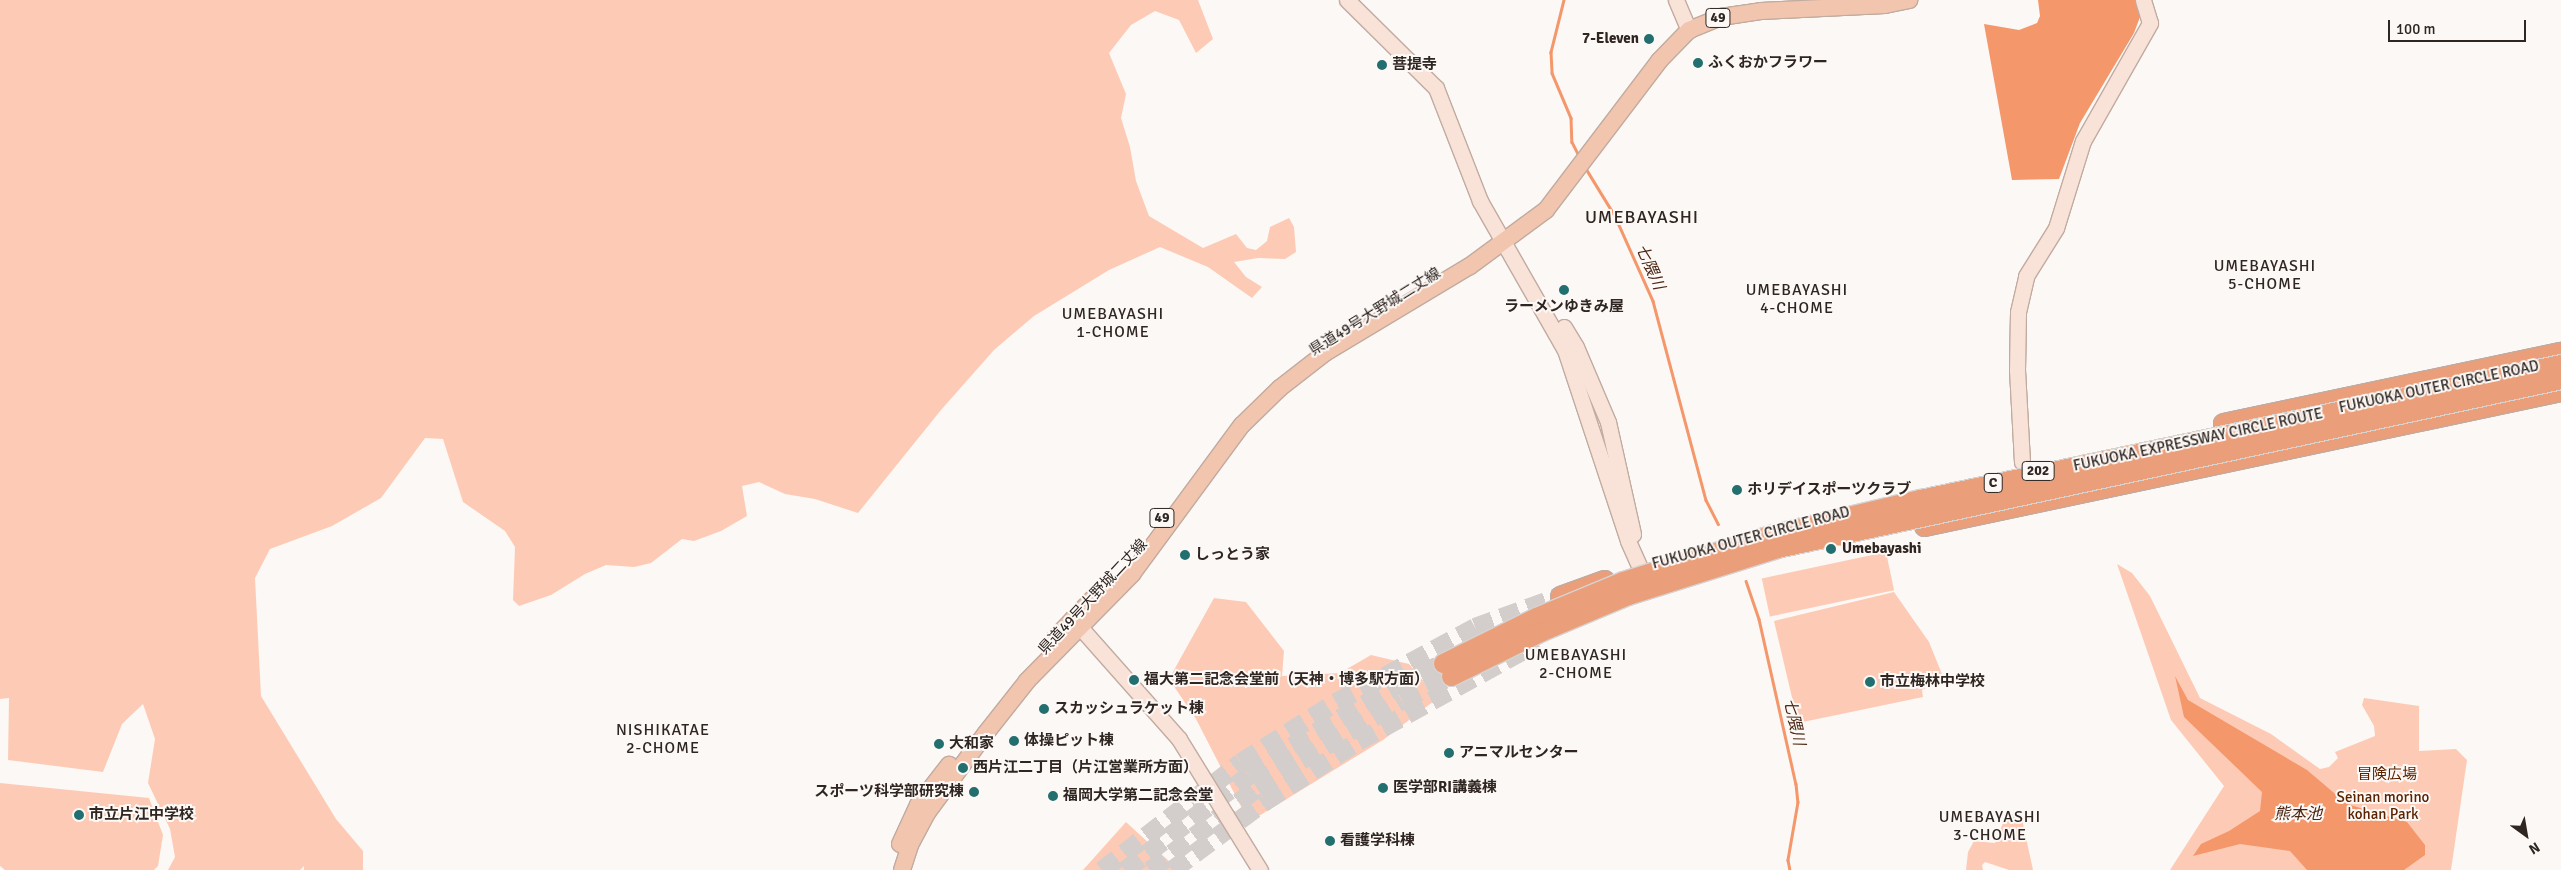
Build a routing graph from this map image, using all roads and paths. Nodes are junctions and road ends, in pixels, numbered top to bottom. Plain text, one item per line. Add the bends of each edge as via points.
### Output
1 (1347, 0) edge
2 (1676, 0) edge
3 (1909, 0) edge
4 (2143, 0) edge
5 (1689, 30) junction
6 (1503, 240) junction
7 (2561, 352) edge
8 (2561, 362) edge
9 (2558, 386) edge
10 (2022, 462) dead end
11 (1920, 498) junction
12 (1640, 568) junction
13 (1646, 595) junction
14 (1560, 596) tunnel mouth
15 (1076, 623) junction
16 (1568, 626) dead end
17 (892, 870) edge
18 (902, 870) edge
19 (1260, 870) edge

1 - 6 street via 1436,88 1480,201
2 - 5 street
3 - 5 main road, 県道49号大野城二丈線 / 49 via 1885,5 1761,11 1720,17
4 - 10 street via 2150,22 2082,141 2056,228 2026,276 2018,312 2017,370
5 - 6 main road, 県道49号大野城二丈線 / 49 via 1659,61 1546,210
6 - 12 street via 1565,350 1628,541
6 - 15 main road, 県道49号大野城二丈線 / 49 via 1465,256 1319,344 1273,381 1236,418 1123,568
7 - 11 highway, bridge via 2223,423
8 - 11 highway, FUKUOKA EXPRESSWAY CIRCLE ROUTE / C, bridge
8 - 12 highway, FUKUOKA OUTER CIRCLE ROAD / 202, bridge via 1872,506 1785,526
9 - 11 highway, FUKUOKA EXPRESSWAY CIRCLE ROUTE / C, bridge via 1830,535 1666,582 1447,670 1536,617 1660,568 1773,534
9 - 13 highway, FUKUOKA OUTER CIRCLE ROAD / 202, bridge via 2524,389 1870,531 1694,575
12 - 13 street
12 - 14 highway, FUKUOKA OUTER CIRCLE ROAD / 202
13 - 16 highway, FUKUOKA OUTER CIRCLE ROAD / 202
15 - 17 main road, 県道49号大野城二丈線 / 49 via 1016,682 918,805 903,835
15 - 18 main road, 県道49号大野城二丈線 / 49 via 1027,681 927,813 910,845
15 - 19 street via 1179,739

